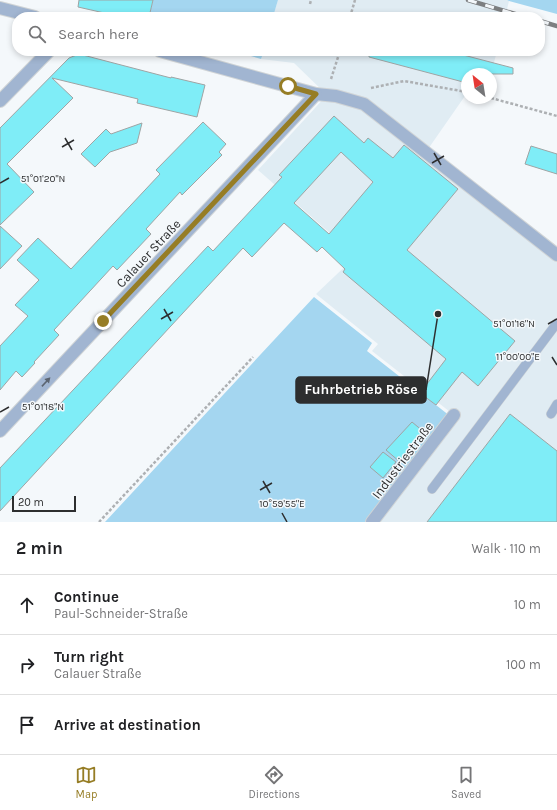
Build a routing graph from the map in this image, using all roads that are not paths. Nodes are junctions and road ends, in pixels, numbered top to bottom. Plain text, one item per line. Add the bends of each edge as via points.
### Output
1 (0, 8) edge
2 (16, 12) edge
3 (44, 56) edge
4 (179, 56) edge
5 (321, 94) junction
6 (0, 102) edge
7 (557, 255) edge
8 (557, 324) edge
9 (557, 404) edge
10 (551, 414) dead end
11 (454, 415) dead end
12 (0, 432) edge
13 (432, 489) dead end
14 (372, 522) edge

1 - 2 street
3 - 6 street
4 - 5 street
5 - 7 street via 364,104
12 -> 5 street, Calauer Straße
8 - 13 lane
9 - 10 lane
11 - 14 street, Industriestraße

